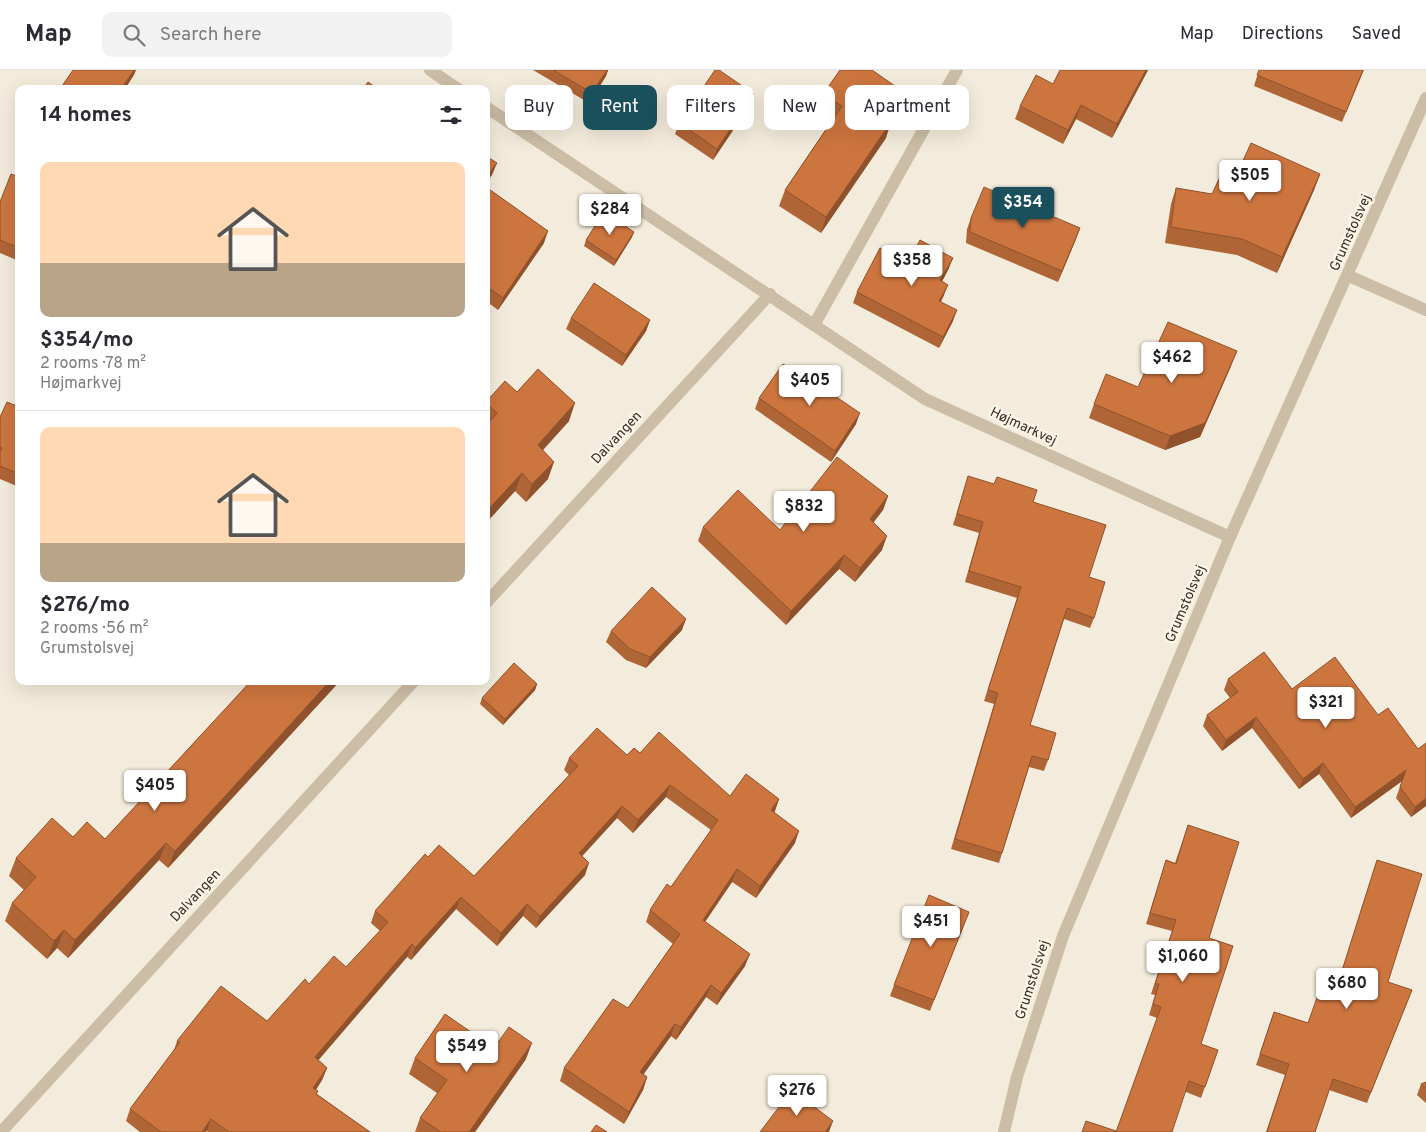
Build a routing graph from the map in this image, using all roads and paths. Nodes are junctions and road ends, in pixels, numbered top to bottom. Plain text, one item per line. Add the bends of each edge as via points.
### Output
1 (957, 70) edge
2 (434, 71) edge
3 (453, 85) edge
4 (1426, 98) edge
5 (490, 110) edge
6 (1349, 276) junction
7 (770, 294) junction
8 (1426, 310) edge
9 (814, 325) junction
10 (1230, 537) junction
11 (490, 599) edge
12 (410, 685) edge
13 (1, 1132) edge
14 (1004, 1132) edge

1 - 9 street
2 - 3 street
4 - 6 street, Grumstolsvej
5 - 7 street, Højmarkvej
6 - 8 street
6 - 10 street, Grumstolsvej
7 - 9 street, Højmarkvej
7 - 11 street, Dalvangen
9 - 10 street, Højmarkvej via 925,399
10 - 14 street, Grumstolsvej via 1063,936 1017,1077
12 - 13 street, Dalvangen

